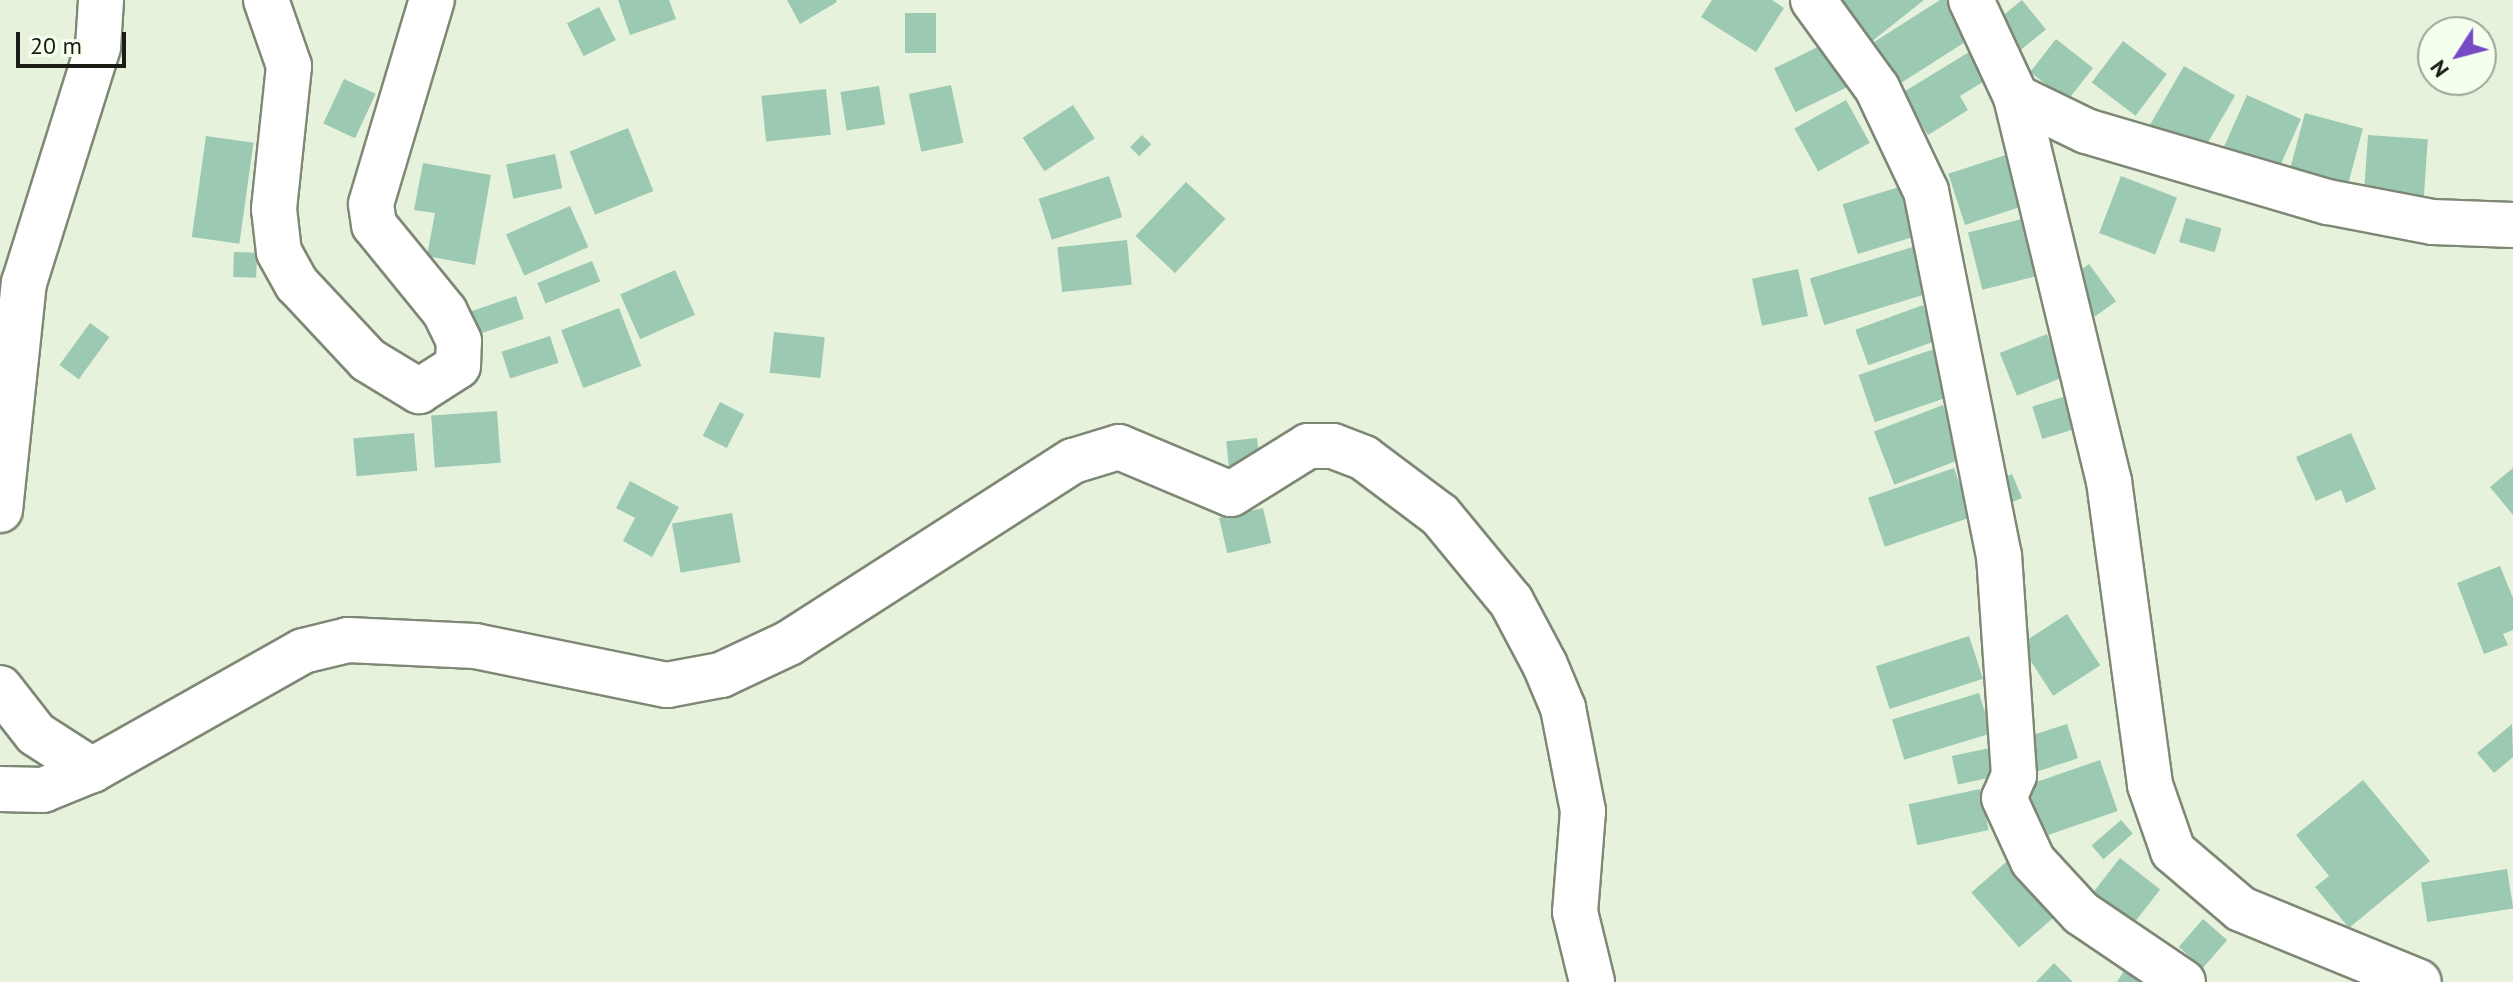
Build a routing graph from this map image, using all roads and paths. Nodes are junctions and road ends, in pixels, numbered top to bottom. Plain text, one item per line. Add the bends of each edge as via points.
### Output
1 (101, 0) edge
2 (266, 0) edge
3 (432, 0) edge
4 (1813, 0) edge
5 (1971, 0) edge
6 (2016, 97) junction
7 (2513, 225) edge
8 (0, 510) edge
9 (0, 688) edge
10 (92, 770) junction
11 (0, 789) edge
12 (1592, 982) edge
13 (2183, 982) edge
14 (2419, 982) edge

1 - 8 street via 98,47 24,283
2 - 3 street via 289,66 274,209 279,252 297,284 368,360 419,391 458,366 459,341 445,312 374,225 371,204
4 - 13 street via 1877,88 1926,191 1999,555 2014,775 2004,798 2033,861 2081,913
5 - 6 street
6 - 7 street via 2086,131 2148,145 2224,177 2433,222
6 - 14 street via 2109,481 2150,785 2173,851 2241,909
9 - 10 street via 36,734
10 - 11 street via 43,790
10 - 12 street via 303,651 348,640 475,646 667,685 721,675 789,643 1073,461 1119,447 1231,494 1308,446 1333,446 1364,458 1440,515 1511,601 1545,665 1563,708 1583,811 1575,912

